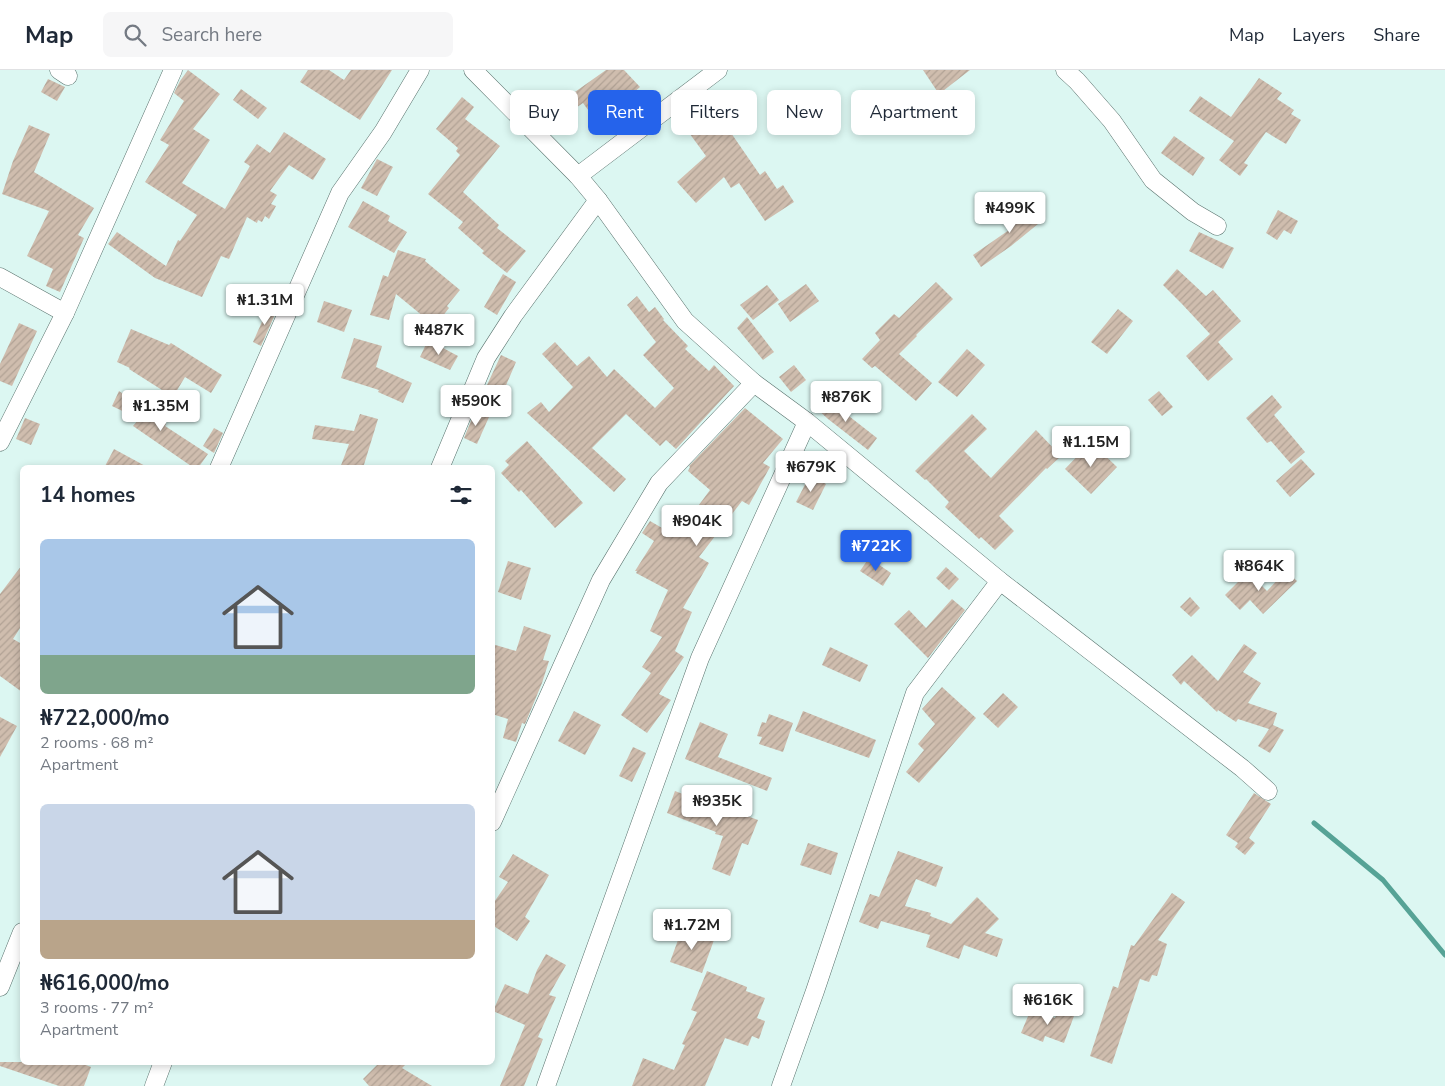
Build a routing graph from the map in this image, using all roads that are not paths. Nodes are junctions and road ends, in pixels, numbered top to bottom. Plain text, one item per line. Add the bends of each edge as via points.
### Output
1 (173, 70) edge
2 (420, 70) edge
3 (473, 70) edge
4 (718, 70) edge
5 (1064, 70) edge
6 (578, 176) junction
7 (598, 200) junction
8 (1217, 226) dead end
9 (0, 277) edge
10 (65, 313) junction
11 (754, 383) junction
12 (807, 422) junction
13 (0, 442) edge
14 (220, 465) edge
15 (441, 465) edge
16 (1000, 581) junction
17 (1268, 791) dead end
18 (495, 815) edge
19 (20, 937) edge
20 (0, 987) edge
21 (162, 1065) edge
22 (154, 1086) edge
23 (546, 1086) edge
24 (781, 1086) edge

1 - 10 street
2 - 14 street via 383,132 340,193
3 - 6 street
4 - 6 street
5 - 8 street via 1112,121 1153,180 1193,212
6 - 7 street
7 - 11 street via 686,321
7 - 15 street via 486,358
9 - 10 street
10 - 13 street
11 - 12 street
11 - 18 street via 659,483 601,580
12 - 16 street
12 - 23 street via 700,658
16 - 17 street
16 - 24 street via 915,693
19 - 20 street
21 - 22 street

